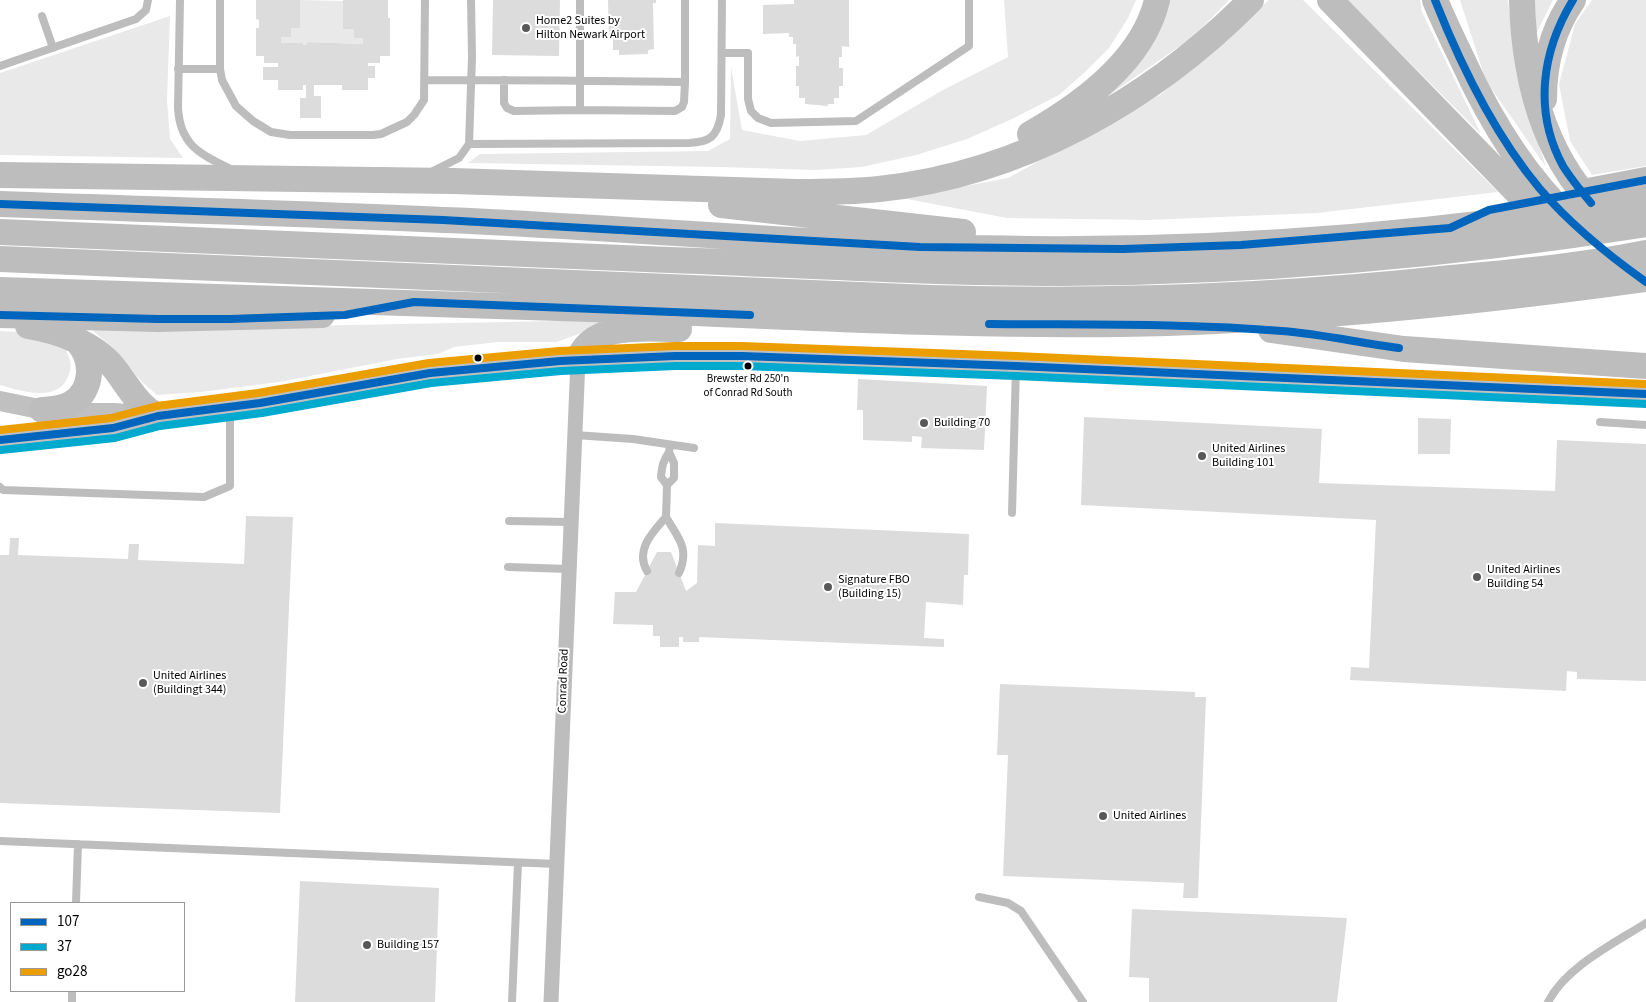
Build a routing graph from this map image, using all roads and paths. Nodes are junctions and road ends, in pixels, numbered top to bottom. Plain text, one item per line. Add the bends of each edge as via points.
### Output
1 (148, 0) edge
2 (180, 0) edge
3 (220, 0) edge
4 (425, 0) edge
5 (471, 0) edge
6 (580, 0) edge
7 (685, 0) edge
8 (722, 0) edge
9 (969, 0) edge
10 (1157, 0) edge
11 (1251, 0) edge
12 (1330, 0) edge
13 (1435, 0) edge
14 (1446, 0) edge
15 (1522, 0) edge
16 (1573, 0) edge
17 (42, 16) dead end
18 (53, 48) junction
19 (722, 53) junction
20 (0, 66) edge
21 (178, 69) junction
22 (220, 69) junction
23 (426, 80) junction
24 (472, 80) junction
25 (504, 80) junction
26 (580, 81) junction
27 (1472, 81) junction
28 (685, 82) junction
29 (580, 110) junction
30 (469, 144) junction
31 (1563, 164) junction
32 (5, 173) edge
33 (249, 178) junction
34 (1646, 180) edge
35 (410, 181) junction
36 (910, 184) junction
37 (622, 186) junction
38 (1646, 200) edge
39 (0, 204) edge
40 (0, 224) edge
41 (1646, 224) edge
42 (572, 227) junction
43 (1450, 228) junction
44 (0, 232) edge
45 (1123, 248) junction
46 (1646, 251) edge
47 (0, 258) edge
48 (1646, 263) edge
49 (153, 265) junction
50 (0, 268) edge
51 (1536, 269) junction
52 (1646, 280) edge
53 (1646, 289) edge
54 (0, 290) edge
55 (414, 302) junction
56 (0, 315) edge
57 (850, 319) junction
58 (0, 322) edge
59 (1113, 324) junction
60 (78, 342) junction
61 (578, 360) junction
62 (1646, 360) edge
63 (1592, 362) junction
64 (1016, 366) junction
65 (1646, 366) edge
66 (1646, 394) edge
67 (0, 401) edge
68 (230, 407) junction
69 (42, 410) junction
70 (158, 416) junction
71 (1600, 422) dead end
72 (1646, 425) edge
73 (575, 435) junction
74 (0, 440) edge
75 (670, 448) junction
76 (694, 448) dead end
77 (667, 485) junction
78 (0, 487) edge
79 (1012, 512) dead end
80 (666, 517) junction
81 (509, 521) dead end
82 (571, 522) junction
83 (508, 567) dead end
84 (569, 569) junction
85 (647, 571) dead end
86 (679, 573) dead end
87 (0, 841) edge
88 (78, 844) junction
89 (518, 863) junction
90 (557, 864) junction
91 (979, 897) dead end
92 (76, 902) edge
93 (1646, 923) edge
94 (512, 1002) edge
95 (551, 1002) edge
96 (1084, 1002) edge
97 (1548, 1002) edge

1 - 18 lane via 146,10 136,19
2 - 21 lane
3 - 22 lane
4 - 23 lane
5 - 24 lane
6 - 26 lane
7 - 28 lane
8 - 19 lane
9 - 19 lane via 969,46 856,121 771,123 758,118 751,111 748,100 748,53
10 - 36 highway via 1132,51 1106,80 1075,106 996,152
11 - 36 highway via 1180,64 1095,119 1008,159
12 - 53 highway via 1537,214 1601,264
13 - 27 highway
14 - 27 highway
15 - 31 highway via 1524,40 1532,87 1544,124
16 - 31 highway via 1553,39 1545,73 1546,112
17 - 18 lane
18 - 20 lane
19 - 30 lane via 722,115 718,130 704,142
21 - 22 lane
21 - 33 lane via 178,117 188,142 203,155
22 - 23 lane via 224,86 236,106 271,132 290,135 373,135 396,127 407,122 424,100
23 - 24 lane
24 - 25 lane
24 - 30 lane
25 - 26 lane
25 - 29 lane via 504,103 514,111
26 - 28 lane
26 - 29 lane
27 - 52 highway via 1498,130 1547,196 1586,234
28 - 29 lane via 684,102 678,110
30 - 35 lane via 459,158
31 - 46 highway via 1602,214
32 - 33 highway
33 - 35 highway
34 - 43 highway via 1489,210
35 - 37 highway
36 - 37 highway via 845,192
37 - 45 highway via 663,200
38 - 43 highway
39 - 42 highway
40 - 42 highway via 206,226 496,235
41 - 44 highway via 1386,257 1241,268 1058,273
42 - 45 highway via 920,247
43 - 45 highway via 1241,245
46 - 51 highway
47 - 49 highway
48 - 51 highway via 1588,270
49 - 50 highway
49 - 51 highway via 1028,301 1306,292
52 - 59 highway via 1349,312
54 - 55 highway
55 - 56 highway via 345,314 230,318
55 - 57 highway
57 - 59 highway
57 - 61 highway via 798,329 619,330 594,338 583,348
58 - 60 highway via 50,331
59 - 63 highway via 1283,331 1404,348
60 - 69 highway via 84,348 89,365 87,384 77,400 63,407
60 - 70 highway via 100,354 144,407
61 - 64 street via 717,355
61 - 68 street via 418,375
61 - 73 street, Conrad Road
62 - 63 highway
63 - 65 highway
64 - 66 street
64 - 79 lane
67 - 69 street
68 - 70 street
68 - 78 lane via 230,486 204,497 2,490
69 - 70 street
70 - 74 street via 113,428
71 - 72 lane
73 - 75 lane via 621,437
73 - 82 street, Conrad Road
75 - 76 lane
75 - 77 lane via 674,478
75 - 77 lane via 662,462 662,477
77 - 80 lane
80 - 85 lane via 644,547 642,557
80 - 86 lane via 683,547 684,557
81 - 82 lane
82 - 84 street, Conrad Road
83 - 84 lane
84 - 90 street, Conrad Road
87 - 88 lane
88 - 89 lane
88 - 92 lane
89 - 90 lane
89 - 94 lane
90 - 95 street, Conrad Road
91 - 96 lane via 1008,903 1021,911
93 - 97 lane via 1569,975

